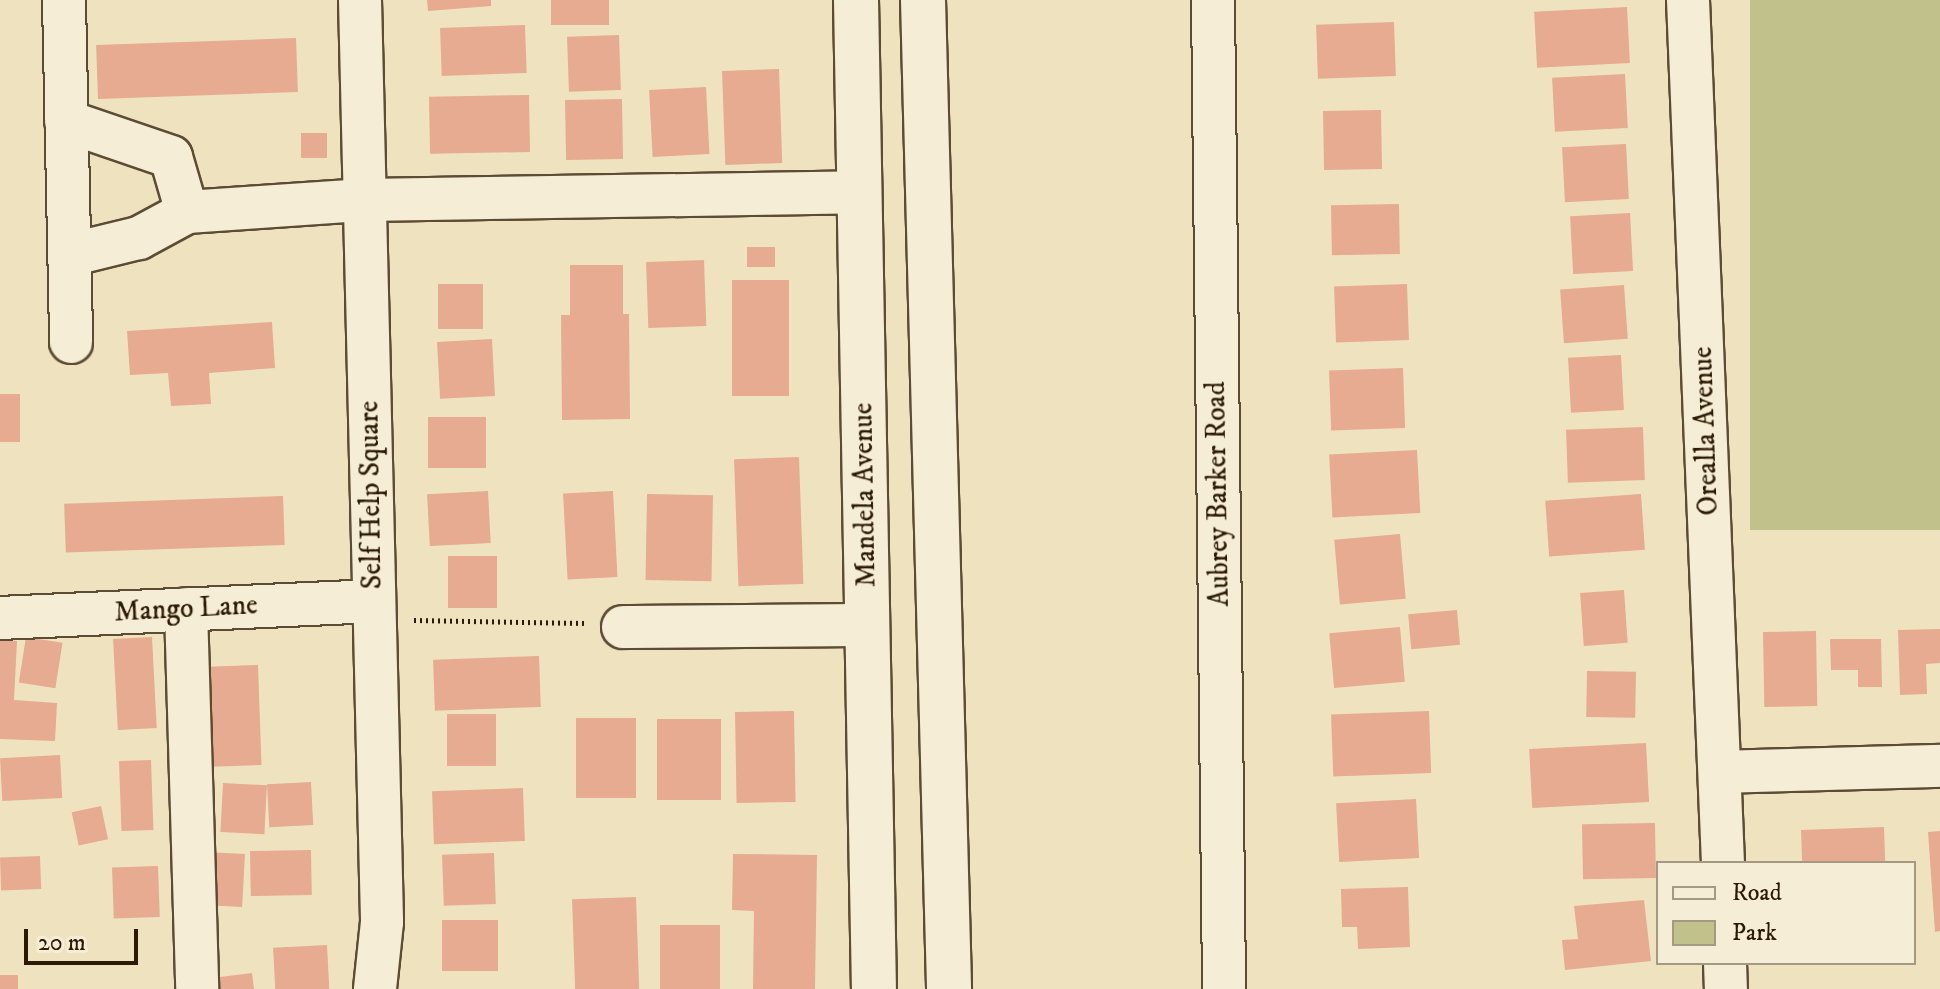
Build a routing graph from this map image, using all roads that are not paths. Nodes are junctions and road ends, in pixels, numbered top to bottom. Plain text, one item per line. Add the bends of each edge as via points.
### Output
1 (64, 0) edge
2 (360, 0) edge
3 (856, 0) edge
4 (923, 0) edge
5 (1213, 0) edge
6 (1688, 0) edge
7 (66, 121) junction
8 (859, 192) junction
9 (365, 200) junction
10 (187, 212) junction
11 (69, 255) junction
12 (71, 342) dead end
13 (186, 609) junction
14 (373, 611) junction
15 (0, 618) edge
16 (867, 625) junction
17 (623, 627) road end
18 (1940, 766) edge
19 (1721, 772) junction
20 (1723, 861) edge
21 (1725, 965) edge
22 (197, 989) edge
23 (375, 989) edge
24 (874, 989) edge
25 (949, 989) edge
26 (1224, 989) edge
27 (1726, 989) edge

1 - 7 street
2 - 9 street, Self Help Square
3 - 8 main road, Mandela Avenue
4 - 25 main road
5 - 26 street, Aubrey Barker Road
6 - 19 street, Orealla Avenue
7 - 10 street via 171,157
7 - 11 street
8 - 9 street
8 - 16 main road, Mandela Avenue
9 - 10 street
9 - 14 street, Self Help Square
10 - 11 street via 139,238
11 - 12 street
13 - 14 street, Mango Lane
13 - 15 street, Mango Lane
13 - 22 street
14 - 23 street, Self Help Square via 382,922
16 - 17 street
16 - 24 main road, Mandela Avenue
18 - 19 street
19 - 20 street, Orealla Avenue
21 - 27 street

